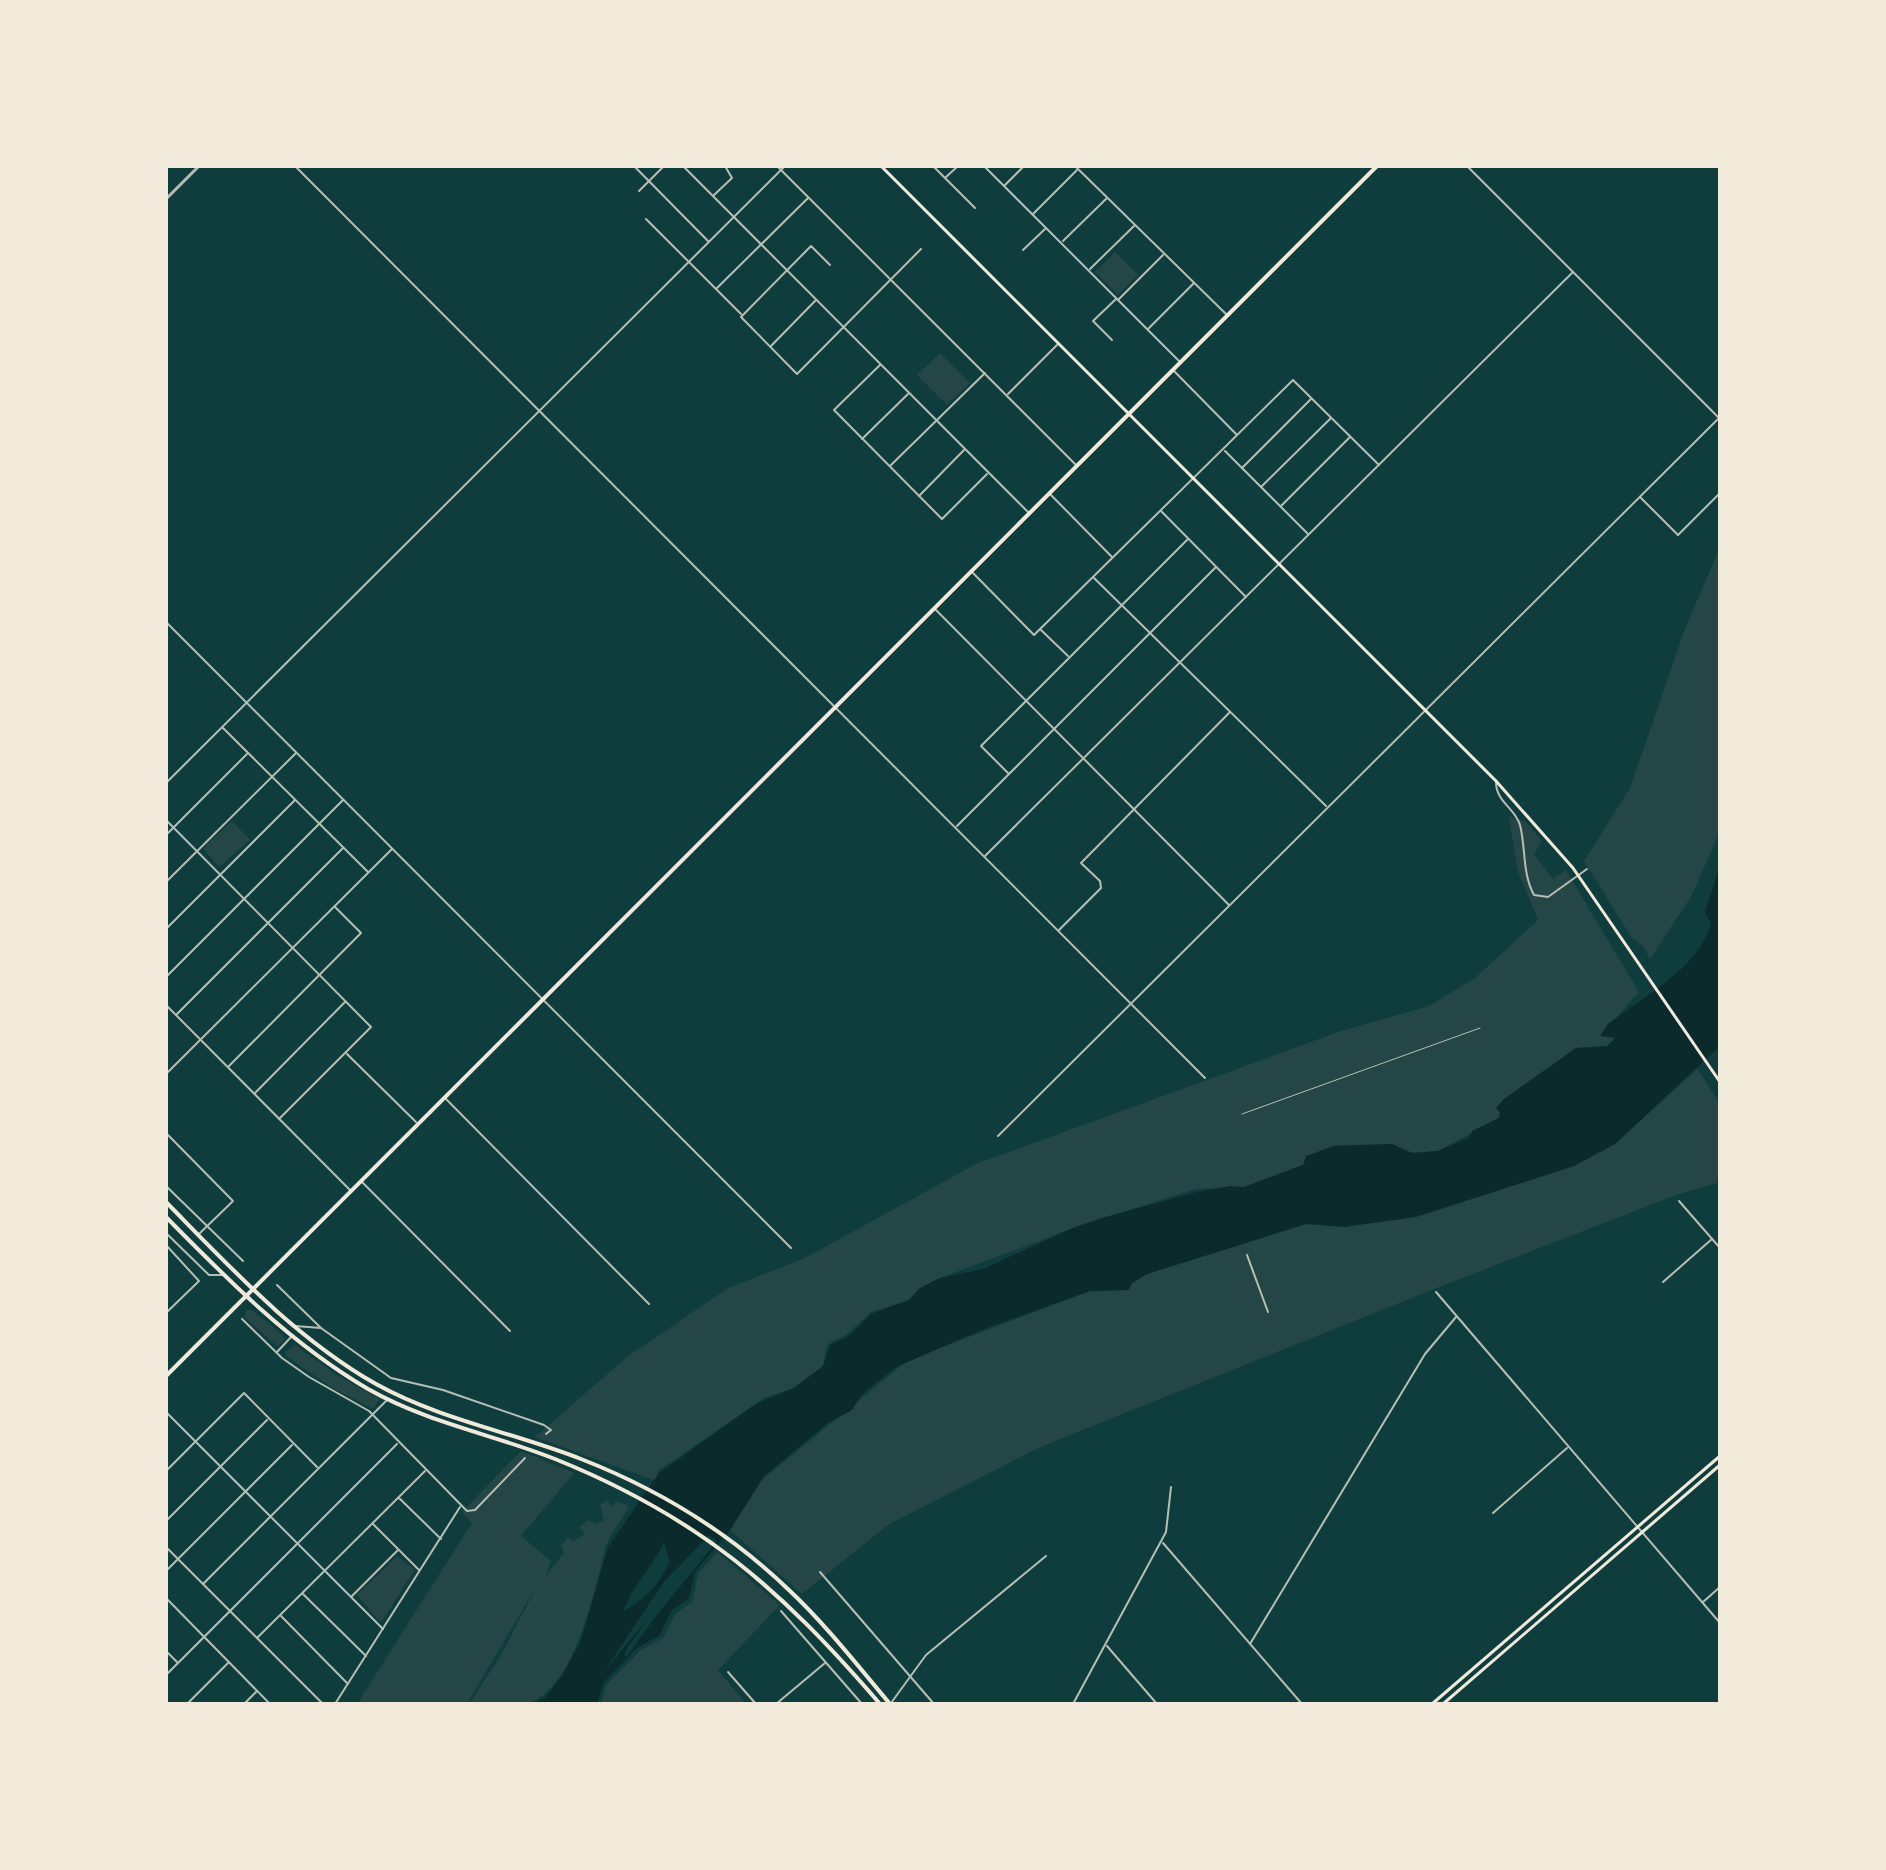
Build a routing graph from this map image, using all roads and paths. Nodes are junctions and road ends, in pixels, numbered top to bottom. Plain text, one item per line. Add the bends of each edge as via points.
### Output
1 (199, 166) edge
2 (295, 166) edge
3 (634, 166) edge
4 (664, 166) edge
5 (683, 166) edge
6 (725, 166) edge
7 (777, 166) edge
8 (785, 166) edge
9 (933, 166) edge
10 (958, 166) edge
11 (984, 166) edge
12 (1024, 166) edge
13 (1377, 166) edge
14 (1467, 166) edge
15 (884, 167) edge
16 (1077, 168) edge
17 (781, 170) junction
18 (945, 178) junction
19 (649, 181) junction
20 (1004, 186) junction
21 (639, 191) dead end
22 (713, 196) junction
23 (809, 197) junction
24 (1108, 197) junction
25 (166, 199) edge
26 (975, 208) dead end
27 (1032, 214) junction
28 (734, 217) junction
29 (646, 219) dead end
30 (1135, 226) junction
31 (1045, 228) junction
32 (708, 241) junction
33 (1061, 243) junction
34 (761, 244) junction
35 (921, 249) dead end
36 (1023, 250) dead end
37 (1164, 254) junction
38 (688, 261) junction
39 (830, 265) dead end
40 (1089, 270) junction
41 (787, 271) junction
42 (1573, 272) junction
43 (891, 280) junction
44 (1194, 283) junction
45 (715, 289) junction
46 (1118, 299) junction
47 (816, 300) junction
48 (743, 316) junction
49 (1227, 316) junction
50 (843, 327) junction
51 (1148, 330) junction
52 (1112, 340) dead end
53 (1059, 343) junction
54 (770, 347) junction
55 (1181, 363) junction
56 (880, 364) junction
57 (1173, 370) junction
58 (985, 373) junction
59 (909, 393) junction
60 (1007, 395) junction
61 (1312, 398) junction
62 (539, 411) junction
63 (1129, 414) junction
64 (1331, 418) junction
65 (1719, 418) edge
66 (937, 421) junction
67 (1237, 435) junction
68 (1350, 437) junction
69 (862, 439) junction
70 (965, 449) junction
71 (1223, 449) junction
72 (1379, 465) junction
73 (1077, 466) junction
74 (889, 467) junction
75 (1242, 468) junction
76 (989, 473) junction
77 (1193, 478) junction
78 (1261, 487) junction
79 (1049, 493) junction
80 (1720, 493) edge
81 (919, 496) junction
82 (1639, 497) junction
83 (1280, 507) junction
84 (1160, 511) junction
85 (1029, 513) junction
86 (1309, 535) junction
87 (1188, 539) junction
88 (1113, 558) junction
89 (1279, 564) junction
90 (1216, 567) junction
91 (971, 571) junction
92 (1093, 577) junction
93 (1246, 597) junction
94 (1122, 606) junction
95 (934, 608) junction
96 (166, 622) edge
97 (1040, 629) junction
98 (1149, 634) junction
99 (1069, 658) junction
100 (1179, 663) junction
101 (1026, 702) junction
102 (247, 703) junction
103 (835, 707) junction
104 (1425, 709) junction
105 (1230, 712) junction
106 (222, 727) junction
107 (1054, 730) junction
108 (248, 753) junction
109 (296, 753) junction
110 (1084, 759) junction
111 (1009, 774) junction
112 (272, 776) junction
113 (1496, 781) junction
114 (166, 783) edge
115 (296, 799) junction
116 (343, 800) junction
117 (1327, 807) junction
118 (1134, 809) junction
119 (166, 820) edge
120 (320, 824) junction
121 (174, 828) junction
122 (955, 828) junction
123 (166, 835) edge
124 (343, 848) junction
125 (392, 849) junction
126 (197, 852) junction
127 (984, 856) junction
128 (1587, 869) dead end
129 (368, 872) junction
130 (220, 875) junction
131 (166, 882) edge
132 (244, 899) junction
133 (1229, 905) junction
134 (335, 906) junction
135 (268, 922) junction
136 (166, 929) edge
137 (1058, 931) junction
138 (293, 948) junction
139 (321, 976) junction
140 (166, 977) edge
141 (543, 1000) junction
142 (345, 1002) junction
143 (1130, 1003) junction
144 (166, 1005) edge
145 (176, 1015) junction
146 (1480, 1028) dead end
147 (201, 1039) junction
148 (346, 1053) junction
149 (228, 1067) junction
150 (166, 1074) edge
151 (1205, 1078) dead end
152 (1720, 1082) edge
153 (254, 1094) junction
154 (444, 1098) junction
155 (1242, 1114) dead end
156 (279, 1119) junction
157 (418, 1124) junction
158 (166, 1133) edge
159 (998, 1136) dead end
160 (361, 1181) junction
161 (166, 1186) edge
162 (351, 1191) junction
163 (1679, 1201) dead end
164 (166, 1202) edge
165 (166, 1217) edge
166 (207, 1227) junction
167 (166, 1233) edge
168 (199, 1235) junction
169 (1712, 1239) junction
170 (174, 1240) junction
171 (166, 1246) edge
172 (791, 1248) dead end
173 (1720, 1248) edge
174 (1247, 1255) dead end
175 (243, 1261) dead end
176 (223, 1275) junction
177 (1663, 1282) dead end
178 (277, 1285) dead end
179 (253, 1289) junction
180 (1436, 1292) dead end
181 (246, 1296) junction
182 (649, 1304) dead end
183 (1268, 1312) dead end
184 (166, 1313) edge
185 (1456, 1317) junction
186 (242, 1319) dead end
187 (294, 1326) junction
188 (321, 1328) junction
189 (510, 1331) dead end
190 (292, 1336) junction
191 (277, 1353) junction
192 (166, 1376) edge
193 (398, 1380) junction
194 (393, 1393) junction
195 (388, 1400) junction
196 (166, 1412) edge
197 (373, 1415) junction
198 (170, 1416) junction
199 (268, 1419) junction
200 (166, 1420) edge
201 (546, 1434) dead end
202 (195, 1441) junction
203 (398, 1443) junction
204 (293, 1444) junction
205 (1568, 1447) junction
206 (1720, 1456) edge
207 (525, 1458) dead end
208 (1720, 1465) edge
209 (220, 1466) junction
210 (319, 1468) junction
211 (425, 1470) junction
212 (166, 1471) edge
213 (1171, 1487) dead end
214 (245, 1492) junction
215 (399, 1497) junction
216 (461, 1506) junction
217 (1493, 1513) dead end
218 (271, 1517) junction
219 (166, 1521) edge
220 (372, 1523) junction
221 (1638, 1527) junction
222 (1642, 1533) junction
223 (441, 1539) junction
224 (1162, 1542) junction
225 (298, 1544) junction
226 (166, 1547) edge
227 (398, 1550) junction
228 (1046, 1556) dead end
229 (178, 1559) junction
230 (166, 1571) edge
231 (324, 1571) junction
232 (420, 1571) junction
233 (820, 1572) dead end
234 (203, 1584) junction
235 (1720, 1587) edge
236 (302, 1593) junction
237 (351, 1596) junction
238 (166, 1598) edge
239 (1702, 1602) junction
240 (230, 1611) junction
241 (781, 1611) dead end
242 (280, 1615) junction
243 (1720, 1623) edge
244 (383, 1629) junction
245 (204, 1636) junction
246 (257, 1638) junction
247 (1250, 1644) junction
248 (1106, 1645) junction
249 (166, 1651) edge
250 (366, 1656) junction
251 (826, 1662) junction
252 (178, 1663) junction
253 (228, 1663) junction
254 (728, 1672) dead end
255 (166, 1675) edge
256 (909, 1675) junction
257 (348, 1683) junction
258 (257, 1691) junction
259 (187, 1704) edge
260 (244, 1704) edge
261 (270, 1704) edge
262 (323, 1704) edge
263 (335, 1704) edge
264 (756, 1704) edge
265 (776, 1704) edge
266 (862, 1704) edge
267 (880, 1704) edge
268 (890, 1704) edge
269 (934, 1704) edge
270 (1073, 1704) edge
271 (1157, 1704) edge
272 (1302, 1704) edge
273 (1432, 1704) edge
274 (1443, 1704) edge

1 - 25 street
2 - 62 street
3 - 19 street
4 - 19 street
5 - 22 street
6 - 22 street via 732,178
7 - 17 street
8 - 17 street
9 - 18 street
10 - 18 street
11 - 20 street
12 - 20 street
13 - 49 highway
14 - 42 street
15 - 53 main road
16 - 24 street
16 - 27 street
17 - 23 street
17 - 28 street
18 - 26 street
19 - 21 street
19 - 32 street
20 - 27 street
22 - 28 street
23 - 34 street
23 - 43 street
24 - 30 street
24 - 33 street
27 - 31 street
28 - 32 street
28 - 34 street
29 - 38 street
30 - 37 street
30 - 40 street
31 - 33 street
31 - 36 street
32 - 38 street
33 - 40 street
34 - 41 street
34 - 45 street
35 - 43 street
37 - 44 street
37 - 46 street
38 - 45 street
38 - 62 street
39 - 41 street via 811,246
40 - 46 street
41 - 47 street
41 - 48 street
42 - 65 street
42 - 72 street
43 - 50 street
43 - 58 street
44 - 49 street
44 - 51 street
45 - 48 street
46 - 51 street
46 - 52 street via 1093,321
47 - 50 street
47 - 54 street
48 - 54 street
49 - 55 highway
50 - 54 street via 797,374
50 - 56 street
51 - 55 street
53 - 60 street
53 - 63 main road
55 - 57 highway
56 - 59 street
56 - 69 street via 834,410
57 - 63 highway
57 - 67 street
58 - 60 street
58 - 66 street
59 - 66 street
59 - 69 street
60 - 73 street
61 - 64 street
61 - 67 street via 1293,380
61 - 75 street
62 - 102 street
62 - 103 street
63 - 73 highway
63 - 77 main road
64 - 68 street
64 - 78 street
65 - 82 street
66 - 70 street
66 - 74 street
67 - 71 street
68 - 72 street
68 - 83 street
69 - 74 street
70 - 76 street
70 - 81 street
71 - 75 street
71 - 77 street
72 - 86 street
73 - 79 highway
74 - 81 street
75 - 78 street
76 - 81 street via 942,519
76 - 85 street
77 - 84 street
77 - 89 main road
78 - 83 street
79 - 85 highway
79 - 88 street
80 - 82 street via 1678,535
82 - 104 street
83 - 86 street
84 - 87 street
84 - 88 street
85 - 91 highway
86 - 89 street
87 - 90 street
87 - 94 street
88 - 92 street
89 - 93 street
89 - 104 main road
90 - 93 street
90 - 98 street
91 - 95 highway
91 - 97 street via 1034,635
92 - 94 street
92 - 97 street
93 - 100 street
94 - 98 street
94 - 99 street
95 - 101 street
95 - 103 highway
96 - 102 street
97 - 99 street
98 - 100 street
98 - 107 street
99 - 101 street
100 - 105 street
100 - 110 street
101 - 107 street
101 - 111 street via 981,746
102 - 106 street
102 - 109 street
103 - 122 street
103 - 141 highway
104 - 113 main road
104 - 117 street
105 - 117 street
105 - 118 street
106 - 108 street
106 - 114 street
107 - 110 street
107 - 111 street
108 - 112 street
108 - 121 street
109 - 112 street
109 - 116 street
110 - 118 street
110 - 127 street
111 - 122 street
112 - 115 street
112 - 126 street
113 - 128 street via 1496,794 1519,822 1534,895 1548,897
113 - 152 main road via 1573,868
115 - 120 street
115 - 130 street
116 - 120 street
116 - 125 street
117 - 133 street
118 - 133 street
118 - 137 street via 1081,863 1101,888
119 - 121 street
120 - 124 street
120 - 132 street
121 - 123 street
121 - 126 street
122 - 127 street
124 - 129 street
124 - 135 street
125 - 129 street
125 - 141 street
126 - 130 street
126 - 131 street
127 - 137 street
129 - 134 street
130 - 132 street
130 - 136 street
132 - 135 street
132 - 140 street
133 - 143 street
134 - 138 street
134 - 139 street via 361,933
135 - 138 street
135 - 145 street
137 - 143 street
138 - 139 street
138 - 147 street
139 - 142 street
139 - 149 street
141 - 154 highway
141 - 172 street
142 - 148 street via 371,1027
142 - 153 street
143 - 151 street
143 - 159 street
144 - 145 street
145 - 147 street
146 - 155 lane
147 - 149 street
147 - 150 street
148 - 156 street
148 - 157 street
149 - 153 street
153 - 156 street
154 - 157 highway
154 - 182 street
156 - 162 street
157 - 160 highway
158 - 166 street via 233,1201
160 - 162 highway
160 - 189 street
161 - 166 street
162 - 179 highway
163 - 169 street
164 - 168 highway
165 - 176 highway
166 - 168 street
166 - 175 street
167 - 170 street
168 - 179 highway
169 - 173 street
169 - 177 street
170 - 171 street
170 - 176 street via 209,1275
171 - 184 street via 199,1281
174 - 183 street
176 - 181 highway
178 - 188 street
179 - 181 highway
179 - 187 highway
180 - 185 street
181 - 190 highway
181 - 192 highway
185 - 205 street
185 - 247 street via 1425,1354
186 - 191 street
187 - 188 street
187 - 194 highway via 332,1357
188 - 193 street
190 - 191 street
190 - 195 highway
191 - 197 street
193 - 194 street
193 - 201 street via 544,1425 551,1430
194 - 268 highway via 628,1479 685,1511 789,1590
195 - 197 street
195 - 267 highway via 460,1430 555,1459 672,1515 782,1597
196 - 198 street
197 - 203 street
197 - 210 street
198 - 200 street
198 - 202 street
199 - 202 street via 244,1393
199 - 204 street
199 - 209 street
202 - 209 street
202 - 212 street
203 - 211 street
203 - 225 street
204 - 210 street
204 - 214 street
205 - 217 street
205 - 221 street
206 - 221 main road
207 - 216 street via 475,1510
208 - 222 main road
209 - 214 street
209 - 219 street
210 - 218 street
211 - 215 street
211 - 216 street
213 - 224 street
214 - 218 street
214 - 229 street
215 - 220 street
215 - 223 street
216 - 223 street
218 - 225 street
218 - 234 street
220 - 227 street
220 - 231 street
221 - 222 street
221 - 273 main road
222 - 239 street
222 - 274 main road
223 - 232 street
224 - 247 street
224 - 248 street
225 - 231 street
225 - 240 street
226 - 229 street
227 - 232 street
227 - 237 street
228 - 256 street
229 - 230 street
229 - 234 street
231 - 236 street
231 - 237 street
232 - 244 street
233 - 256 street
234 - 240 street
235 - 239 street
236 - 242 street
236 - 250 street
237 - 244 street
238 - 245 street
239 - 243 street
240 - 245 street
240 - 246 street
241 - 251 street
242 - 246 street
242 - 257 street
244 - 250 street
245 - 252 street
245 - 253 street
246 - 262 street
247 - 272 street
248 - 270 street
248 - 271 street
249 - 252 street
250 - 257 street
251 - 265 street
251 - 266 street
252 - 255 street
253 - 258 street
253 - 259 street
254 - 264 street
256 - 268 street
256 - 269 street
257 - 263 street
258 - 260 street
258 - 261 street

